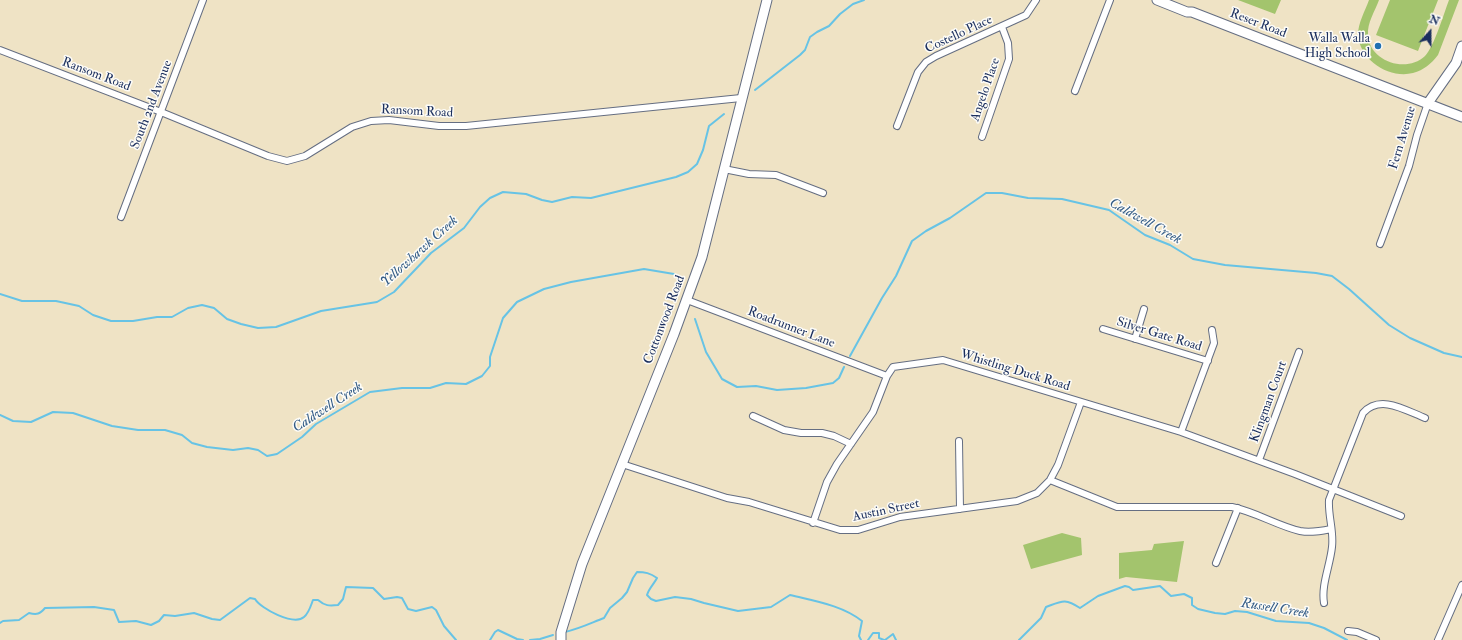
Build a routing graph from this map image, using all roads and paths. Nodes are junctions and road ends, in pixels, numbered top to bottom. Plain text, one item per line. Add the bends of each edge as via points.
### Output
1 (203, 0) edge
2 (767, 0) edge
3 (1036, 0) edge
4 (1110, 0) edge
5 (1157, 0) edge
6 (1002, 27) junction
7 (1462, 46) edge
8 (0, 50) edge
9 (1075, 91) dead end
10 (741, 98) junction
11 (1428, 103) junction
12 (161, 112) junction
13 (1462, 116) edge
14 (897, 126) dead end
15 (982, 137) dead end
16 (724, 169) junction
17 (823, 193) dead end
18 (121, 217) dead end
19 (1380, 244) dead end
20 (688, 300) junction
21 (1144, 309) dead end
22 (1103, 329) dead end
23 (1212, 330) dead end
24 (1135, 339) junction
25 (1299, 352) dead end
26 (1208, 361) junction
27 (887, 376) junction
28 (1081, 402) junction
29 (753, 416) dead end
30 (1425, 418) dead end
31 (1181, 432) junction
32 (959, 441) dead end
33 (851, 444) junction
34 (1259, 460) junction
35 (622, 464) junction
36 (1050, 480) junction
37 (1332, 489) junction
38 (1238, 508) junction
39 (960, 509) junction
40 (1401, 516) dead end
41 (813, 523) junction
42 (1331, 529) junction
43 (1216, 562) dead end
44 (1462, 585) edge
45 (1324, 603) dead end
46 (1348, 631) dead end
47 (561, 640) edge
48 (1376, 640) edge
49 (1438, 640) edge

1 - 12 street, South 2nd Avenue
2 - 10 street, Cottonwood Road
3 - 6 street, Costello Place via 1026,15
4 - 9 street
5 - 11 street, Reser Road
6 - 14 street, Costello Place via 926,62 918,72
6 - 15 street, Angelo Place via 1008,43 1009,59
7 - 11 street, Fern Avenue via 1456,63
8 - 12 street, Ransom Road
10 - 12 street, Ransom Road via 466,126 371,121 352,126 305,156 287,161 268,156
10 - 16 street, Cottonwood Road
11 - 13 street, Reser Road
11 - 19 street, Fern Avenue via 1409,166
12 - 18 street, South 2nd Avenue
16 - 17 street via 749,174 776,175
16 - 20 street, Cottonwood Road via 702,257
20 - 27 street, Roadrunner Lane
20 - 35 street, Cottonwood Road
21 - 24 street
22 - 24 street, Silver Gate Road
23 - 26 street via 1214,343
24 - 26 street, Silver Gate Road
25 - 34 street, Klingman Court
26 - 31 street
27 - 28 street, Whistling Duck Road via 893,367 943,360
27 - 33 street via 873,412
28 - 31 street, Whistling Duck Road
28 - 36 street, Austin Street
29 - 33 street via 784,430 822,433
30 - 37 street via 1388,404 1374,404 1368,408 1360,419
31 - 34 street, Whistling Duck Road
32 - 39 street
33 - 41 street via 827,482
34 - 37 street, Whistling Duck Road
35 - 41 street, Austin Street
35 - 47 street, Cottonwood Road via 582,564 561,632
36 - 38 street via 1117,507
36 - 39 street, Austin Street via 1037,493 1018,501
37 - 40 street, Whistling Duck Road
37 - 42 street via 1328,511
38 - 42 street via 1301,531
38 - 43 street
39 - 41 street, Austin Street via 900,517 858,530 840,530
42 - 45 street via 1332,547 1323,592
44 - 49 street
46 - 48 street

